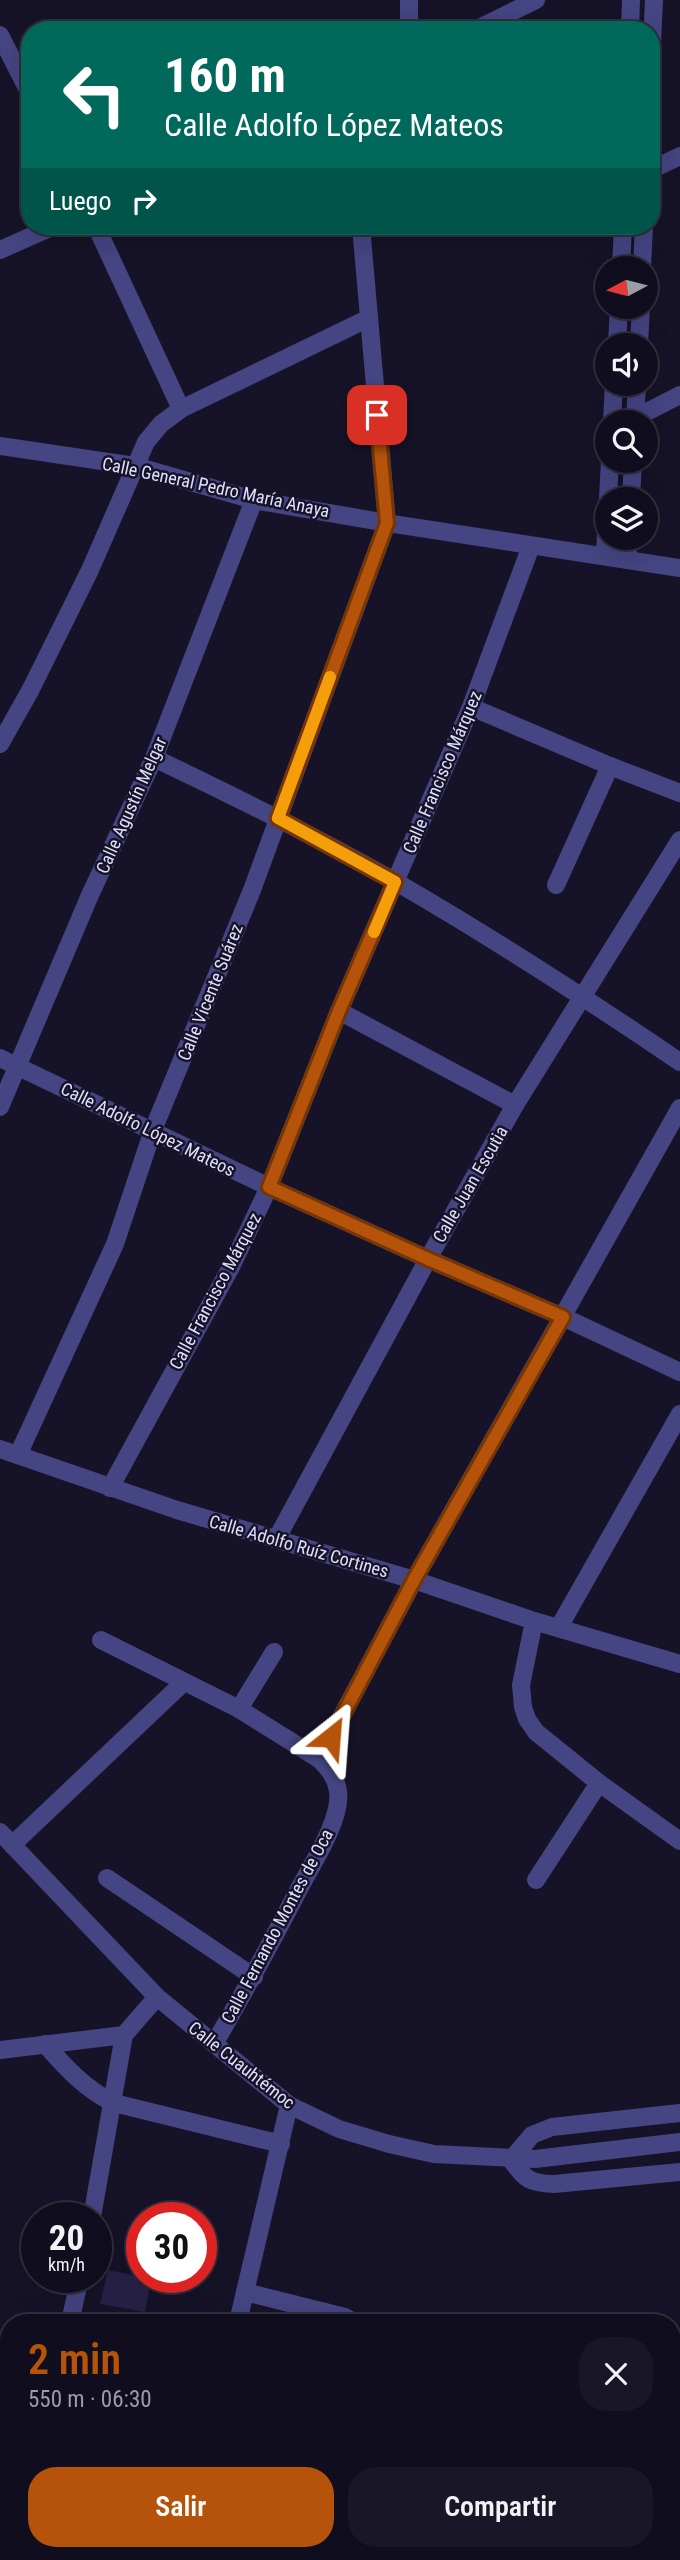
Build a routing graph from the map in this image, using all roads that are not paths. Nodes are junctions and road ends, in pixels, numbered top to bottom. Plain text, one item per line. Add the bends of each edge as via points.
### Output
1 (410, 0) edge
2 (536, 0) edge
3 (631, 0) edge
4 (654, 0) edge
5 (409, 21) edge
6 (493, 21) edge
7 (630, 21) edge
8 (653, 21) edge
9 (0, 35) edge
10 (21, 76) edge
11 (680, 156) edge
12 (660, 166) edge
13 (34, 235) edge
14 (100, 235) edge
15 (362, 235) edge
16 (623, 235) edge
17 (644, 235) edge
18 (0, 250) edge
19 (622, 256) edge
20 (643, 256) edge
21 (368, 319) junction
22 (680, 395) edge
23 (181, 409) junction
24 (653, 410) edge
25 (0, 446) edge
26 (135, 466) junction
27 (254, 500) junction
28 (387, 523) junction
29 (531, 545) junction
30 (605, 550) edge
31 (628, 550) edge
32 (605, 555) junction
33 (628, 558) junction
34 (680, 568) edge
35 (471, 706) junction
36 (0, 744) edge
37 (154, 758) junction
38 (610, 766) junction
39 (680, 793) edge
40 (278, 818) junction
41 (680, 840) edge
42 (395, 882) junction
43 (556, 885) dead end
44 (582, 995) junction
45 (339, 1011) junction
46 (8, 1062) edge
47 (680, 1062) edge
48 (514, 1105) junction
49 (0, 1107) edge
50 (680, 1108) edge
51 (153, 1130) junction
52 (269, 1187) junction
53 (428, 1259) junction
54 (563, 1317) junction
55 (680, 1372) edge
56 (680, 1414) edge
57 (0, 1449) edge
58 (18, 1455) junction
59 (110, 1488) junction
60 (277, 1538) junction
61 (414, 1580) junction
62 (534, 1620) junction
63 (559, 1628) junction
64 (101, 1640) dead end
65 (274, 1652) dead end
66 (680, 1664) edge
67 (184, 1682) junction
68 (239, 1709) junction
69 (319, 1759) junction
70 (599, 1783) junction
71 (6, 1838) edge
72 (680, 1841) edge
73 (107, 1878) dead end
74 (536, 1880) dead end
75 (254, 1977) junction
76 (157, 1997) junction
77 (124, 2035) junction
78 (45, 2044) junction
79 (214, 2044) junction
80 (0, 2050) edge
81 (114, 2103) junction
82 (289, 2105) junction
83 (680, 2113) edge
84 (680, 2143) edge
85 (281, 2144) junction
86 (511, 2160) junction
87 (680, 2172) edge
88 (95, 2202) edge
89 (245, 2292) junction
90 (76, 2293) edge
91 (72, 2314) edge
92 (240, 2314) edge
93 (333, 2314) edge

1 - 5 street
2 - 6 street
3 - 7 street
4 - 8 street
9 - 10 street
11 - 12 street
13 - 18 street
14 - 23 street
15 - 21 street
16 - 19 street
17 - 20 street
21 - 23 street
21 - 28 street
22 - 24 street
23 - 26 street via 146,442
25 - 26 street, Calle General Pedro María Anaya
26 - 27 street, Calle General Pedro María Anaya
26 - 36 street via 90,570
27 - 28 street, Calle General Pedro María Anaya
27 - 37 street, Calle Agustín Melgar
28 - 29 street, Calle General Pedro María Anaya
28 - 40 street, Calle Vicente Suárez
29 - 32 street, Calle General Pedro María Anaya
29 - 35 street, Calle Francisco Márquez
30 - 32 street
31 - 33 street
32 - 33 street, Calle General Pedro María Anaya
33 - 34 street, Calle General Pedro María Anaya
35 - 38 street
35 - 42 street, Calle Francisco Márquez
37 - 40 street
37 - 46 street, Calle Agustín Melgar
38 - 39 street
38 - 43 street
40 - 42 street
40 - 51 street, Calle Vicente Suárez
41 - 44 street, Calle Juan Escutia
42 - 44 street
42 - 45 street, Calle Francisco Márquez
44 - 47 street
44 - 48 street, Calle Juan Escutia
45 - 48 street
45 - 52 street, Calle Francisco Márquez
46 - 49 street, Calle Agustín Melgar
46 - 51 street, Calle Adolfo López Mateos
48 - 53 street, Calle Juan Escutia
50 - 54 street
51 - 52 street, Calle Adolfo López Mateos
51 - 58 street, Calle Vicente Suárez via 115,1244
52 - 53 street, Calle Adolfo López Mateos
52 - 59 street, Calle Francisco Márquez via 231,1267
53 - 54 street, Calle Adolfo López Mateos
53 - 60 street, Calle Juan Escutia
54 - 55 street, Calle Adolfo López Mateos
54 - 61 street
56 - 63 street
57 - 58 street, Calle Adolfo Ruíz Cortines
58 - 59 street, Calle Adolfo Ruíz Cortines
59 - 60 street, Calle Adolfo Ruíz Cortines
60 - 61 street, Calle Adolfo Ruíz Cortines
61 - 62 street, Calle Adolfo Ruíz Cortines
61 - 69 street
62 - 63 street, Calle Adolfo Ruíz Cortines
62 - 70 street via 521,1685 527,1719
63 - 66 street, Calle Adolfo Ruíz Cortines
64 - 67 street
65 - 68 street
67 - 68 street
67 - 71 street
68 - 69 street
69 - 75 street, Calle Fernando Montes de Oca via 335,1780 335,1813
70 - 72 street
70 - 74 street
71 - 76 street, Calle Cuauhtémoc
73 - 75 street
75 - 79 street, Calle Fernando Montes de Oca
76 - 77 street
76 - 79 street, Calle Cuauhtémoc
77 - 78 street
77 - 81 street
78 - 80 street
78 - 81 street via 96,2095
79 - 82 street, Calle Cuauhtémoc
81 - 85 street
81 - 88 street
82 - 85 street
82 - 86 street, Calle Cuauhtémoc via 339,2129 388,2144 434,2154
83 - 86 street via 552,2127 532,2135
84 - 86 street, Calle Cuauhtémoc
85 - 89 street
86 - 87 street via 525,2178 536,2183
89 - 92 street
89 - 93 street
90 - 91 street

